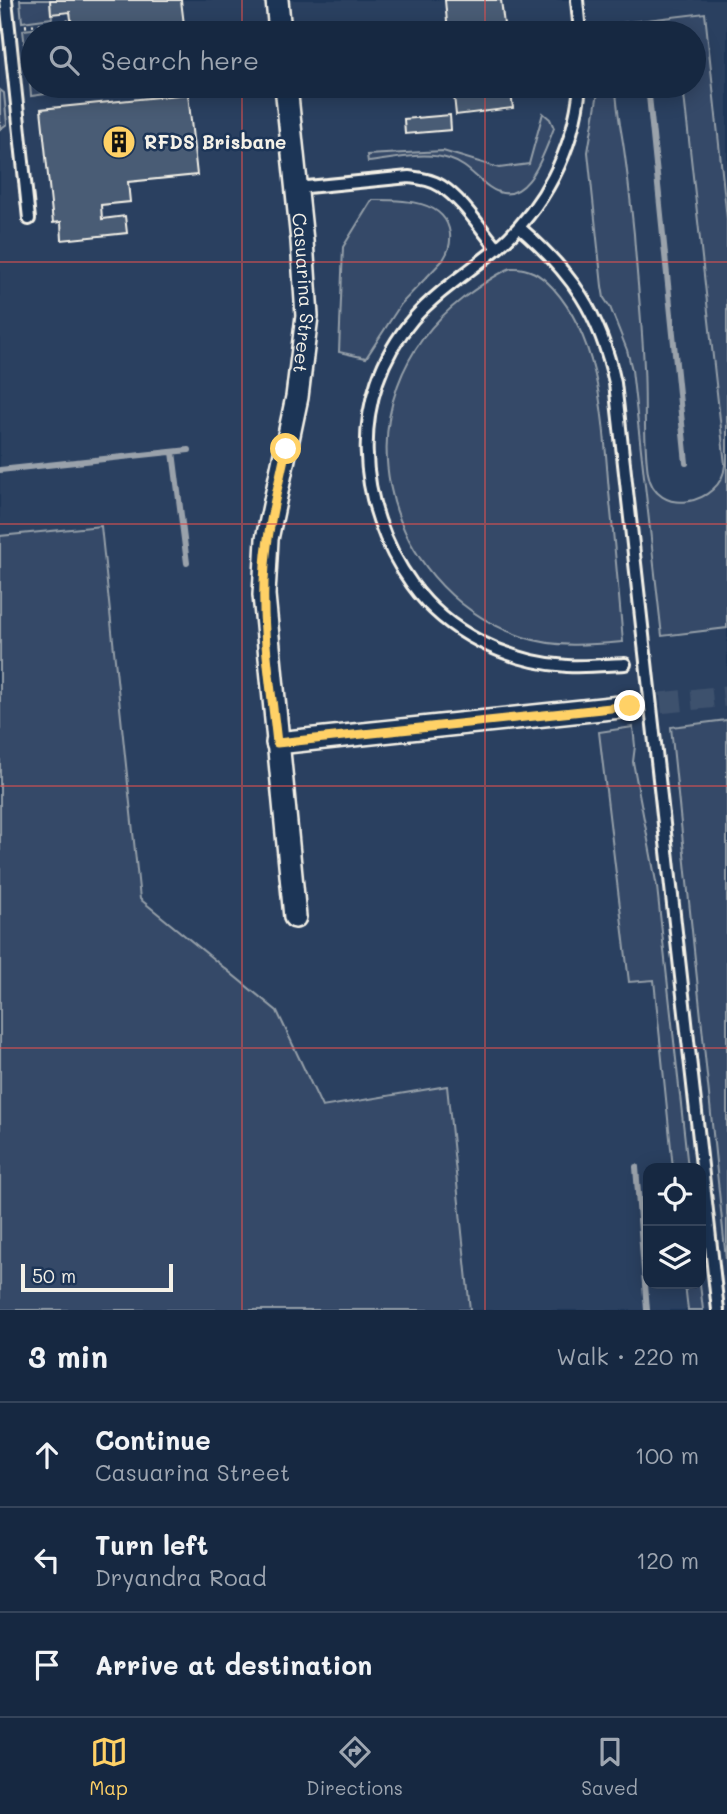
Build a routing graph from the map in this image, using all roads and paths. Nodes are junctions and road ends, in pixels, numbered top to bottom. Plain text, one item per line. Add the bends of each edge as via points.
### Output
1 (6, 0) edge
2 (277, 0) edge
3 (576, 0) edge
4 (279, 21) edge
5 (579, 21) edge
6 (287, 98) edge
7 (578, 98) edge
8 (297, 188) junction
9 (29, 219) dead end
10 (519, 227) junction
11 (497, 248) junction
12 (625, 664) dead end
13 (630, 706) tunnel mouth
14 (277, 743) junction
15 (295, 917) dead end
16 (718, 1310) edge

1 - 9 lane
2 - 4 street
3 - 5 lane
6 - 8 street, Casuarina Street
7 - 10 lane via 571,136 555,177
8 - 11 lane via 425,179 453,196
8 - 14 street, Casuarina Street via 306,286 304,352 265,567 265,622
10 - 11 lane
10 - 16 lane via 550,254 578,291 606,345 615,383
11 - 12 lane via 428,304 400,337 382,369 368,441 369,486 377,520 418,592 464,633 515,656 547,664
13 - 14 street
14 - 15 street, Casuarina Street

